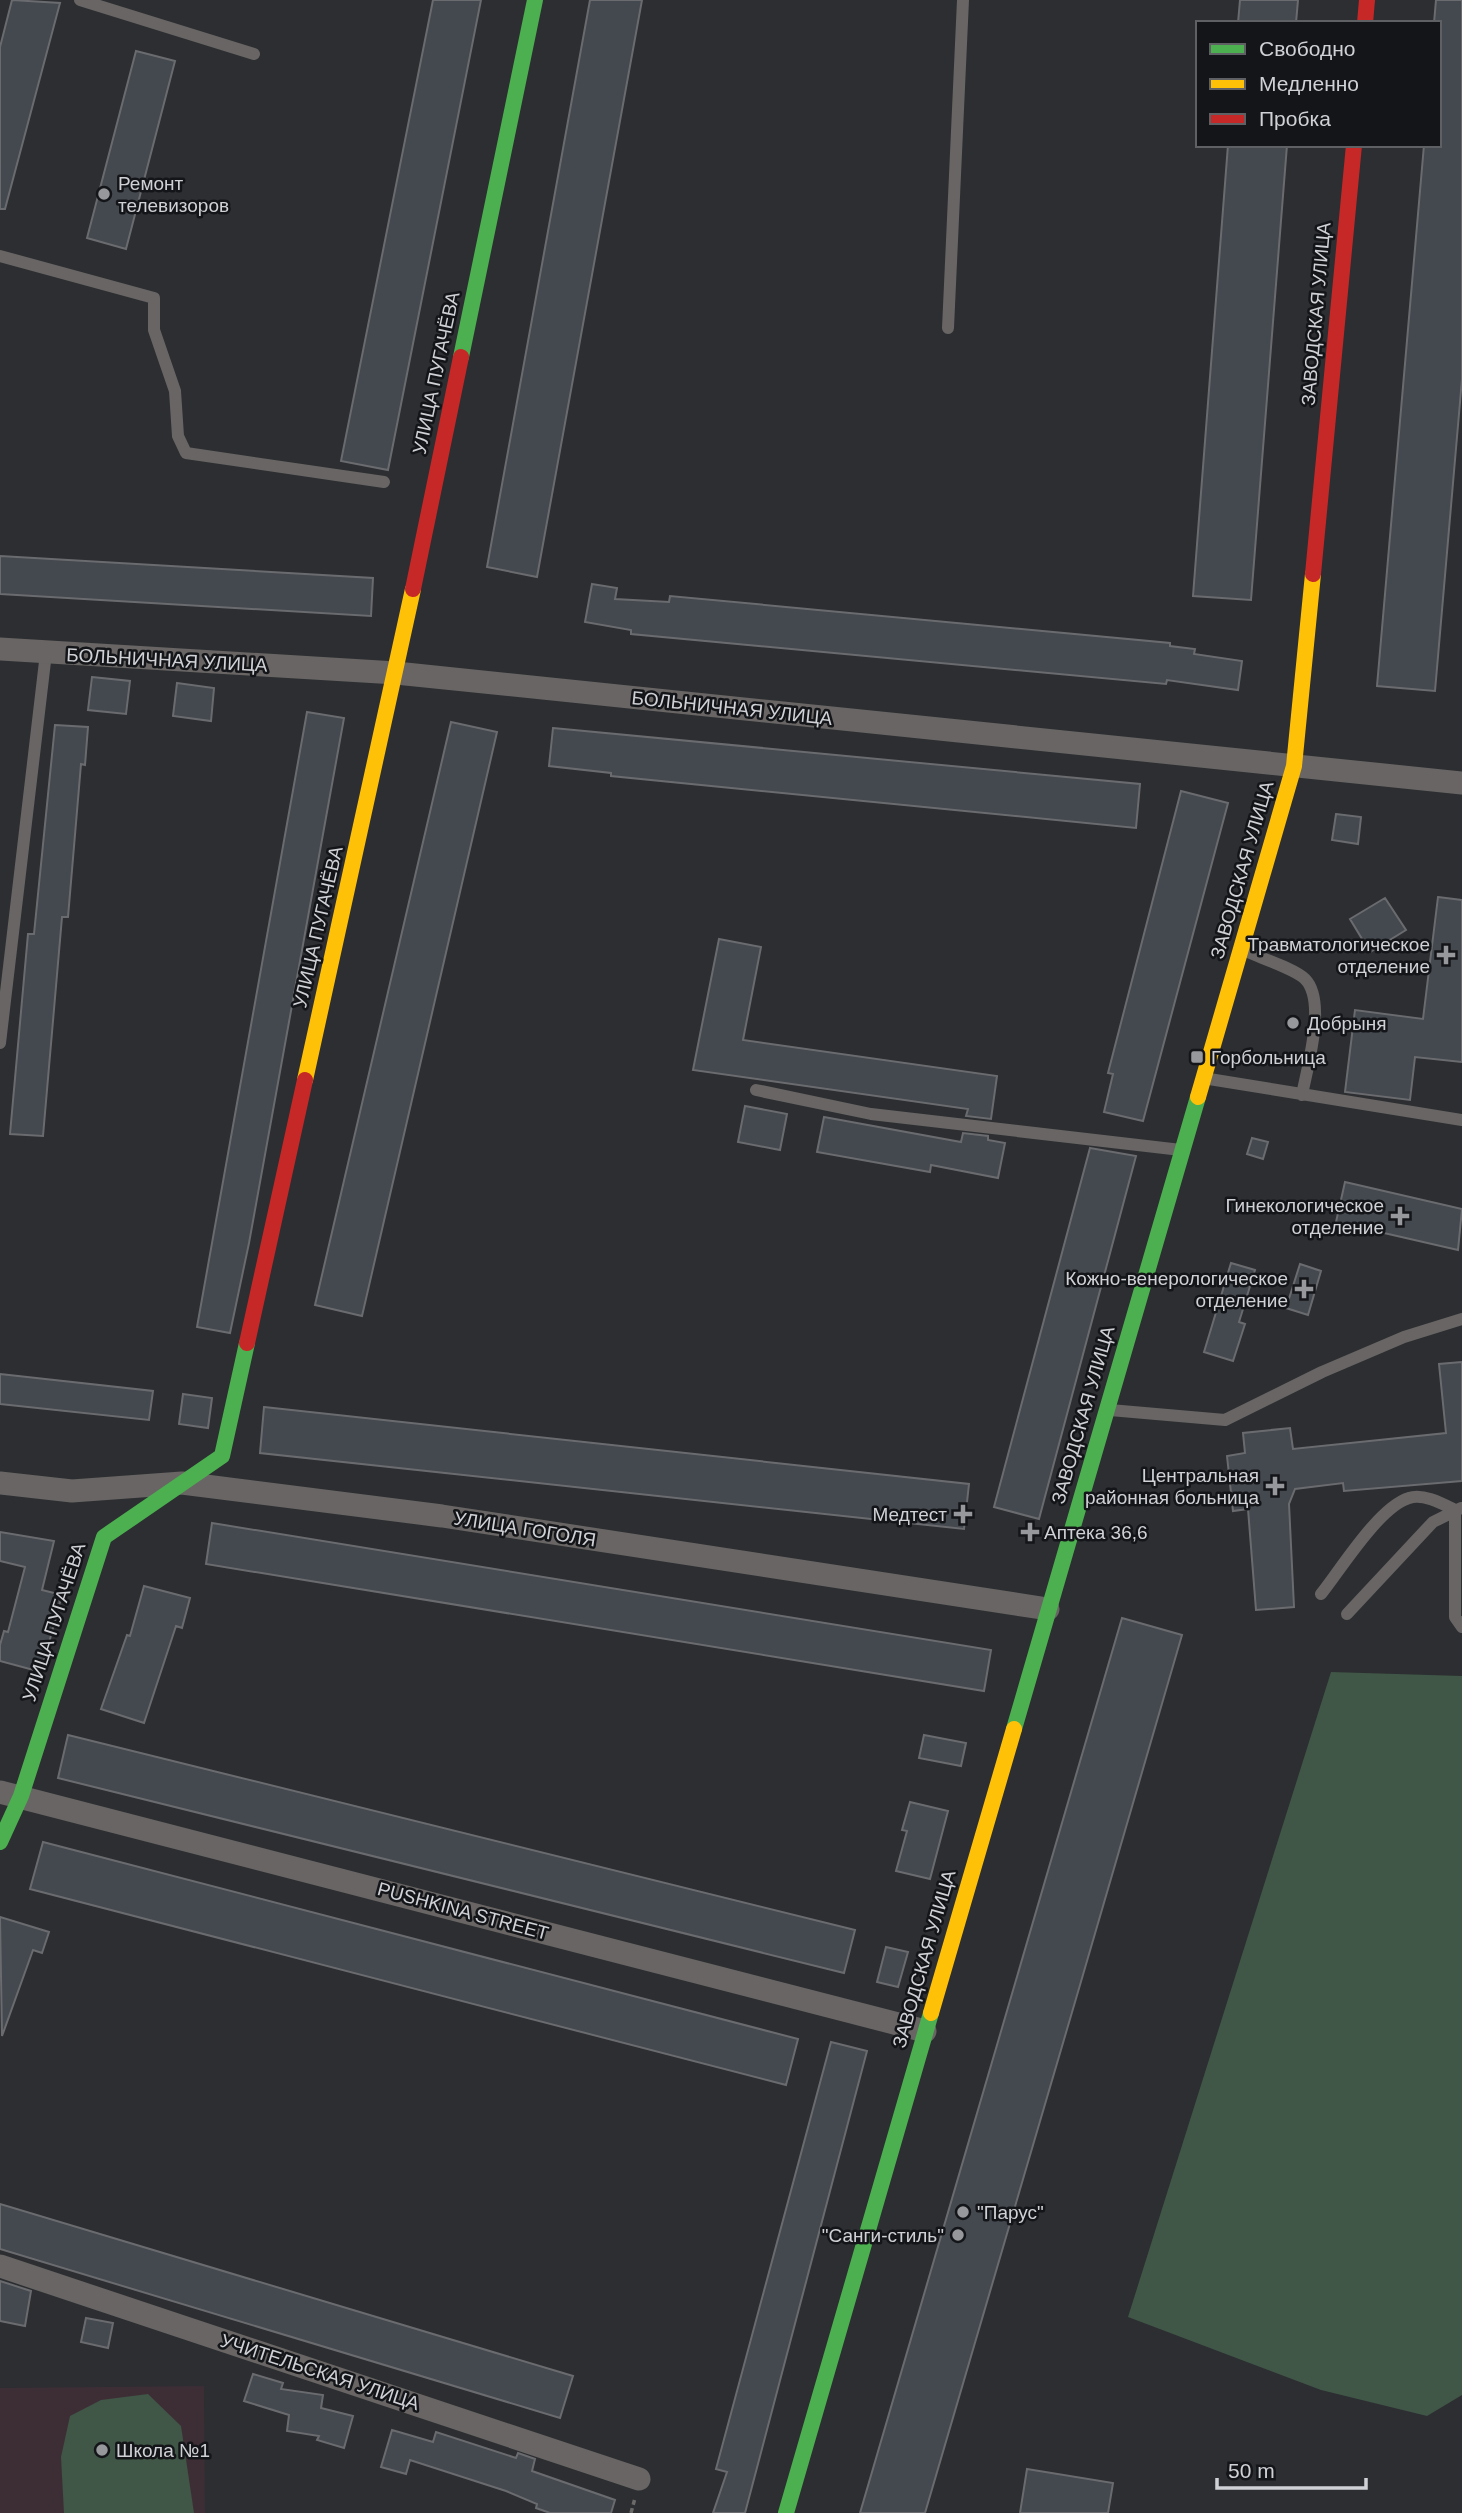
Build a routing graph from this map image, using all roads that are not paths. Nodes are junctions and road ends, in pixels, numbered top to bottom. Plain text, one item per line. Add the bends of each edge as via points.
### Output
1 (80, 0) edge
2 (535, 0) edge
3 (963, 0) edge
4 (1367, 0) edge
5 (1365, 21) edge
6 (254, 54) dead end
7 (1354, 147) edge
8 (0, 256) edge
9 (948, 328) dead end
10 (384, 482) dead end
11 (0, 649) edge
12 (46, 653) junction
13 (396, 673) junction
14 (1294, 766) junction
15 (1462, 783) edge
16 (1240, 949) junction
17 (0, 1040) edge
18 (1203, 1078) junction
19 (756, 1090) dead end
20 (1301, 1095) junction
21 (1462, 1120) edge
22 (1182, 1150) junction
23 (1462, 1319) edge
24 (1106, 1410) junction
25 (0, 1483) edge
26 (182, 1483) junction
27 (1459, 1509) edge
28 (1321, 1594) dead end
29 (1048, 1609) junction
30 (1347, 1614) dead end
31 (1462, 1626) edge
32 (10, 1793) edge
33 (0, 1842) edge
34 (925, 2031) junction
35 (0, 2266) edge
36 (639, 2479) dead end
37 (786, 2513) edge

1 - 6 lane
2 - 13 street, УЛИЦА ПУГАЧЁВА
3 - 9 lane
4 - 5 street
7 - 14 street, ЗАВОДСКАЯ УЛИЦА
8 - 10 lane via 154,298 154,330 175,391 178,436 186,453
11 - 12 street, БОЛЬНИЧНАЯ УЛИЦА
12 - 13 street, БОЛЬНИЧНАЯ УЛИЦА
12 - 17 lane
13 - 14 street, БОЛЬНИЧНАЯ УЛИЦА
13 - 26 street, УЛИЦА ПУГАЧЁВА via 222,1456
14 - 15 street, БОЛЬНИЧНАЯ УЛИЦА
14 - 16 street, ЗАВОДСКАЯ УЛИЦА
16 - 18 street, ЗАВОДСКАЯ УЛИЦА
16 - 20 lane via 1304,977 1315,992 1313,1043
18 - 20 lane
18 - 22 street, ЗАВОДСКАЯ УЛИЦА
19 - 22 lane via 872,1114
20 - 21 lane
22 - 24 street, ЗАВОДСКАЯ УЛИЦА
23 - 24 lane via 1404,1337 1225,1420
24 - 29 street, ЗАВОДСКАЯ УЛИЦА
25 - 26 street, УЛИЦА ГОГОЛЯ via 72,1491
26 - 29 street, УЛИЦА ГОГОЛЯ via 442,1516
26 - 32 street, УЛИЦА ПУГАЧЁВА via 104,1537
27 - 28 lane via 1410,1497 1390,1508
27 - 30 lane via 1433,1522
27 - 31 lane via 1455,1617
29 - 34 street, ЗАВОДСКАЯ УЛИЦА
32 - 33 street
32 - 34 street, PUSHKINA STREET
34 - 37 street, ЗАВОДСКАЯ УЛИЦА
35 - 36 street, УЧИТЕЛЬСКАЯ УЛИЦА

